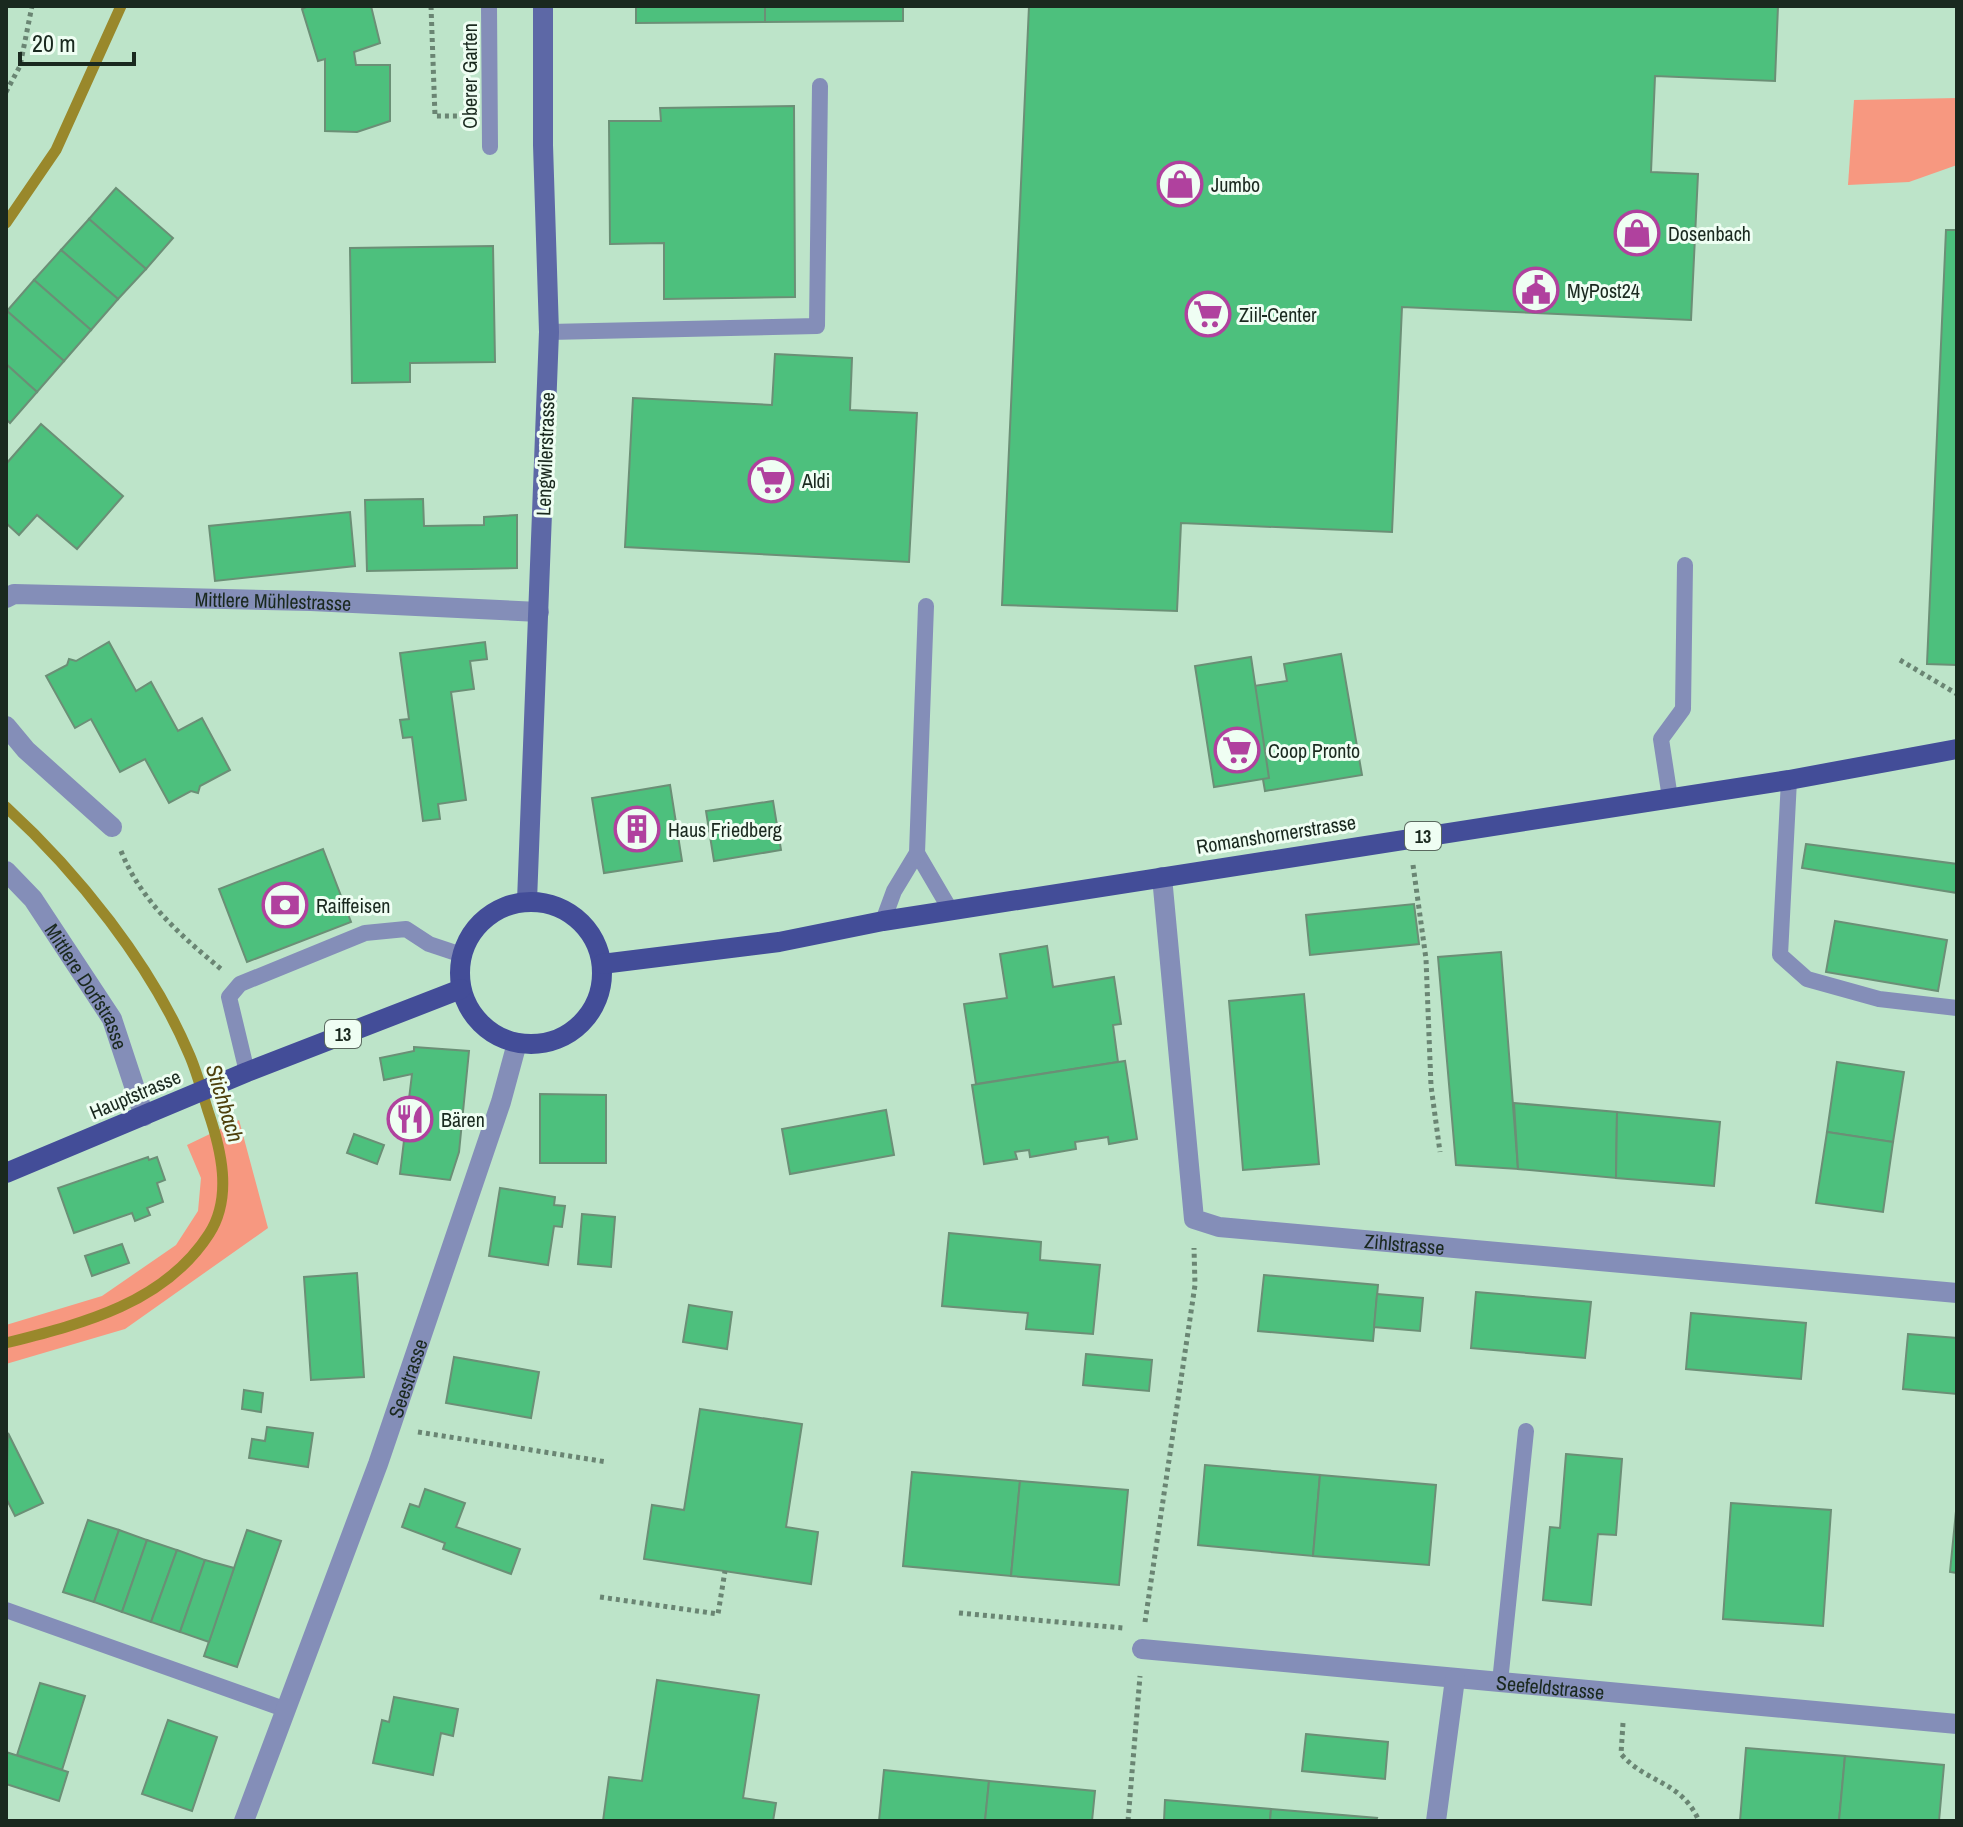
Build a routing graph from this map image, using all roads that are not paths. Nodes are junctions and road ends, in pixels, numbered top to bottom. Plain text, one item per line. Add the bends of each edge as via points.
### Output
1 (489, 6) edge
2 (543, 6) edge
3 (820, 86) dead end
4 (490, 147) dead end
5 (549, 332) junction
6 (1685, 565) dead end
7 (6, 598) edge
8 (926, 606) dead end
9 (539, 612) junction
10 (6, 726) edge
11 (1957, 749) edge
12 (1789, 780) junction
13 (1670, 798) junction
14 (112, 827) road end
15 (917, 853) junction
16 (6, 871) edge
17 (1162, 877) junction
18 (527, 901) junction
19 (951, 911) junction
20 (883, 921) junction
21 (462, 955) junction
22 (602, 964) junction
23 (461, 989) junction
24 (1957, 1008) edge
25 (517, 1043) junction
26 (247, 1072) junction
27 (144, 1116) junction
28 (6, 1173) edge
29 (1957, 1293) edge
30 (1526, 1431) dead end
31 (6, 1610) edge
32 (1143, 1640) road end
33 (1455, 1679) junction
34 (1500, 1682) junction
35 (284, 1709) junction
36 (1957, 1724) edge
37 (244, 1821) edge
38 (1436, 1821) edge

1 - 4 lane, Oberer Garten
2 - 5 street, Lengwilerstrasse
3 - 5 lane via 817,326
5 - 9 street, Lengwilerstrasse
6 - 13 lane via 1683,709 1661,739
7 - 9 street, Mittlere Mühlestrasse via 14,594 311,601
8 - 15 lane
9 - 18 street, Lengwilerstrasse
10 - 14 street
11 - 12 main road, Romanshornerstrasse / 13
12 - 13 main road, Romanshornerstrasse / 13
12 - 24 lane via 1780,955 1807,979 1879,999
13 - 17 main road, Romanshornerstrasse / 13
15 - 19 lane
15 - 20 lane
16 - 27 street, Mittlere Dorfstrasse via 33,899 112,1019
17 - 19 main road, Romanshornerstrasse / 13
17 - 29 street, Zihlstrasse via 1194,1219 1219,1227
18 - 21 main road via 509,905 479,924
18 - 22 main road via 545,902 577,917 590,931
19 - 20 main road, Romanshornerstrasse / 13
20 - 22 main road, Romanshornerstrasse / 13 via 779,942
21 - 23 main road
21 - 26 lane via 406,929 365,933 240,984 229,997
22 - 25 main road via 602,983 587,1019 555,1040
23 - 25 main road via 481,1024
23 - 26 main road, Hauptstrasse / 13
25 - 35 street, Seestrasse via 390,1427
26 - 27 main road, Hauptstrasse / 13
27 - 28 main road, Hauptstrasse / 13
30 - 34 lane
31 - 35 lane
32 - 33 street, Seefeldstrasse
33 - 34 street, Seefeldstrasse
33 - 38 street
34 - 36 street, Seefeldstrasse
35 - 37 street, Seestrasse

